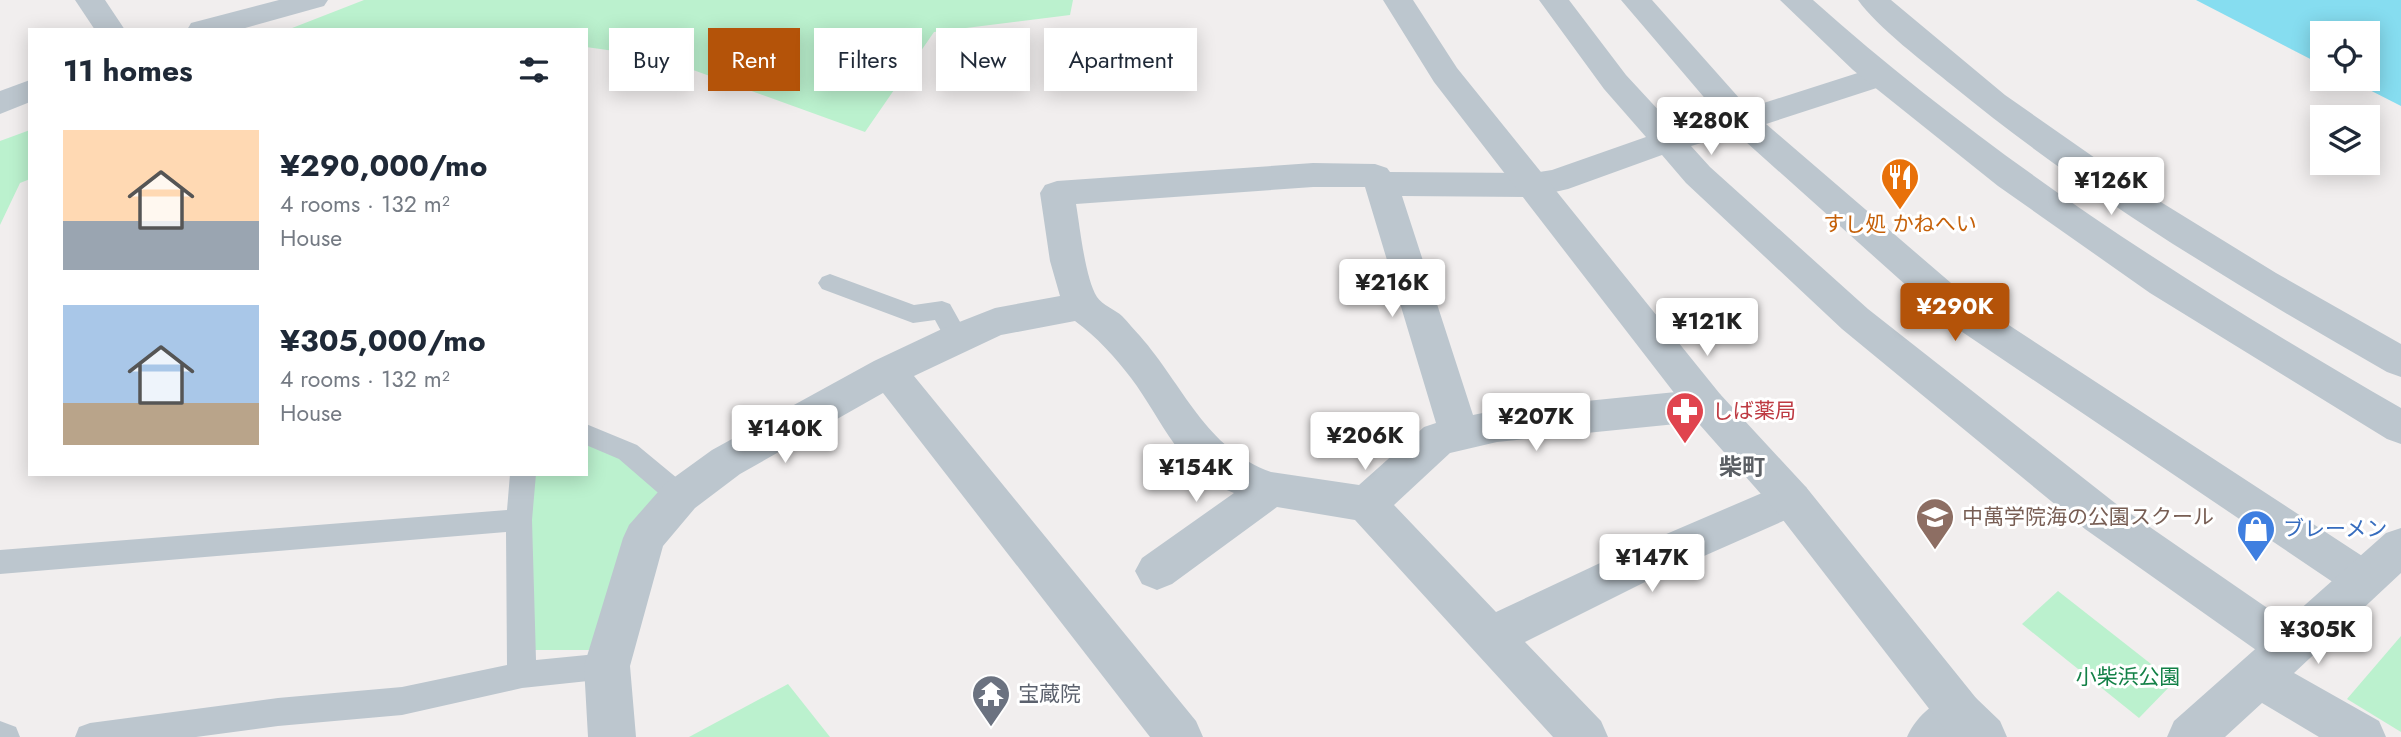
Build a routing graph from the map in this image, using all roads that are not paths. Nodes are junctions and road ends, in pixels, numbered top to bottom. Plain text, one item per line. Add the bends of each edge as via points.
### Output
1 (90, 0) edge
2 (313, 0) edge
3 (1398, 0) edge
4 (1554, 0) edge
5 (1636, 0) edge
6 (1796, 0) edge
7 (1873, 0) edge
8 (109, 28) edge
9 (209, 28) edge
10 (1878, 76) junction
11 (28, 91) edge
12 (0, 103) edge
13 (1742, 121) junction
14 (1668, 141) junction
15 (1381, 184) junction
16 (1533, 185) junction
17 (830, 283) dead end
18 (1081, 306) junction
19 (957, 338) junction
20 (2401, 362) edge
21 (888, 372) junction
22 (1706, 405) junction
23 (2401, 429) edge
24 (588, 435) edge
25 (1460, 436) junction
26 (523, 476) edge
27 (1271, 489) junction
28 (680, 496) junction
29 (1791, 499) junction
30 (1367, 505) junction
31 (519, 520) junction
32 (2401, 546) edge
33 (0, 562) edge
34 (1157, 571) dead end
35 (2364, 580) junction
36 (1489, 637) junction
37 (2273, 662) junction
38 (607, 666) junction
39 (522, 675) junction
40 (1958, 729) edge
41 (90, 737) edge
42 (612, 737) edge
43 (1179, 737) edge
44 (1584, 737) edge
45 (2191, 737) edge
46 (2362, 737) edge

1 - 8 street
2 - 9 street
3 - 16 street via 1445,75
4 - 14 street via 1615,82
5 - 13 street
6 - 10 street
7 - 20 street via 1995,102 2087,168 2261,280
10 - 13 street
10 - 23 street via 2118,255
11 - 12 street
13 - 14 street
13 - 35 street via 1959,311
14 - 16 street
14 - 37 street via 1698,175 1855,319
15 - 16 street
15 - 18 street via 1375,176 1313,175 1057,193
15 - 25 street
16 - 22 street
17 - 19 lane via 913,314 942,310
18 - 19 street via 995,322
18 - 27 street via 1108,325 1138,360 1178,421 1209,457 1243,479
19 - 21 street
21 - 28 street via 726,462
21 - 43 street
22 - 25 street via 1497,426
22 - 29 street
24 - 28 lane via 628,452
25 - 30 street via 1438,439
26 - 31 lane
27 - 30 street
27 - 34 street
28 - 38 street via 644,538
29 - 36 street
29 - 40 street
30 - 36 street
31 - 33 lane
31 - 39 lane
32 - 35 street
35 - 37 street
36 - 44 street
37 - 45 street
37 - 46 street
38 - 39 lane
38 - 42 street
39 - 41 lane via 402,701

